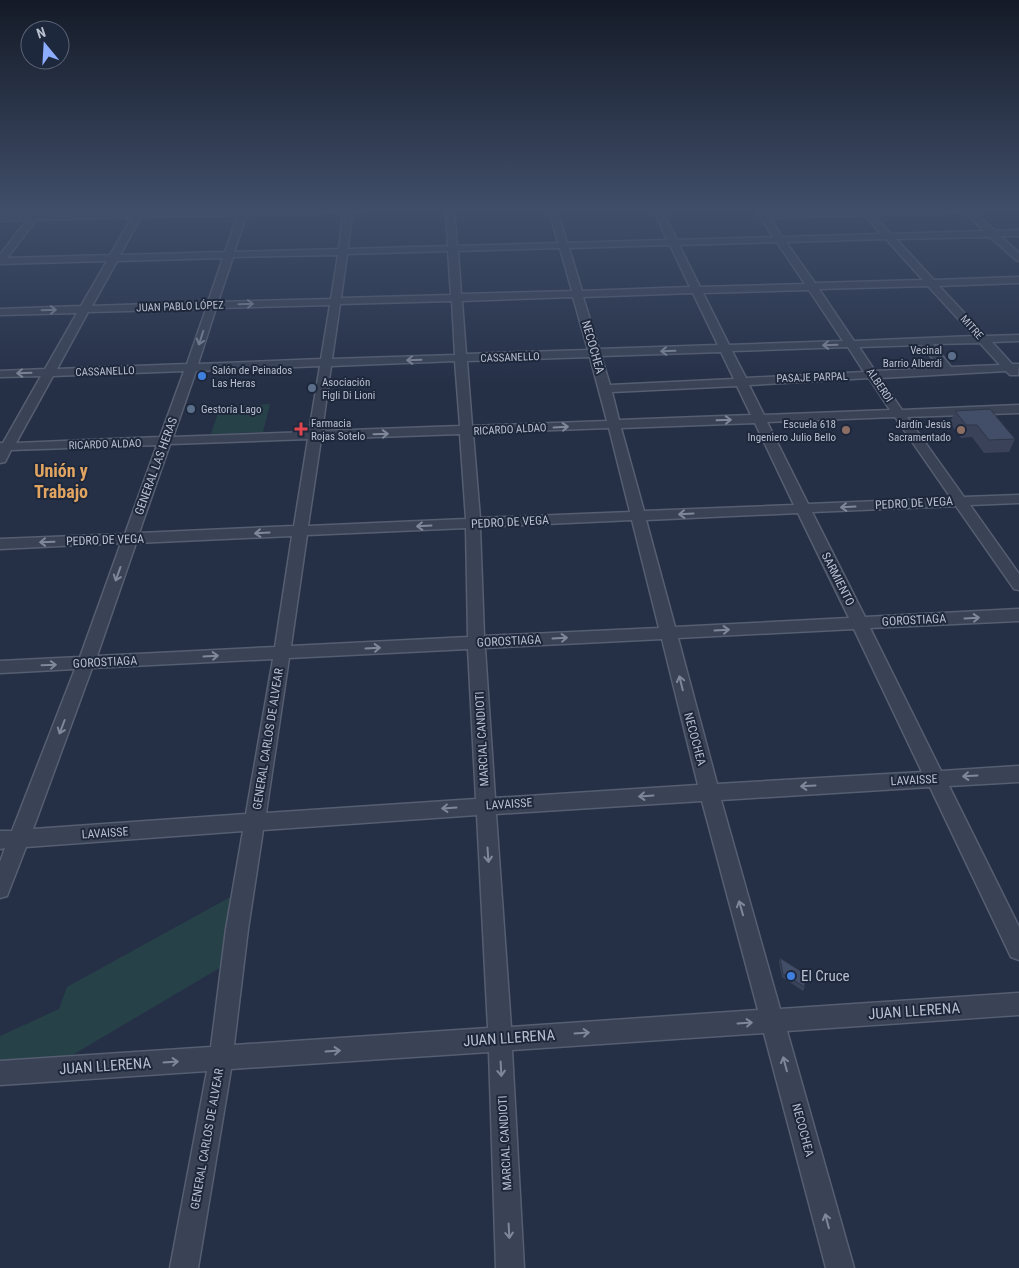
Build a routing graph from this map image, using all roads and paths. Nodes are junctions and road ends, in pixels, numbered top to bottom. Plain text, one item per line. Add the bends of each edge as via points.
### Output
1 (108, 268) edge
2 (224, 268) edge
3 (341, 268) edge
4 (455, 268) edge
5 (570, 268) edge
6 (686, 268) edge
7 (799, 268) edge
8 (919, 268) edge
9 (1019, 280) edge
10 (933, 283) junction
11 (812, 287) junction
12 (696, 290) junction
13 (578, 294) junction
14 (457, 298) junction
15 (336, 302) junction
16 (211, 305) junction
17 (86, 309) junction
18 (0, 312) edge
19 (1019, 338) edge
20 (984, 340) junction
21 (926, 342) junction
22 (852, 345) junction
23 (724, 349) junction
24 (594, 354) junction
25 (462, 358) junction
26 (326, 364) junction
27 (1014, 367) edge
28 (191, 368) junction
29 (948, 371) junction
30 (50, 372) junction
31 (0, 374) edge
32 (873, 374) junction
33 (1019, 378) edge
34 (739, 380) junction
35 (605, 389) junction
36 (1019, 409) edge
37 (898, 413) junction
38 (759, 418) junction
39 (613, 424) junction
40 (466, 431) junction
41 (315, 436) junction
42 (165, 442) junction
43 (3, 447) edge
44 (0, 459) edge
45 (1019, 498) edge
46 (961, 501) junction
47 (803, 509) junction
48 (637, 516) junction
49 (473, 524) junction
50 (301, 532) junction
51 (130, 539) junction
52 (0, 544) edge
53 (1019, 585) edge
54 (1019, 615) edge
55 (860, 623) junction
56 (668, 633) junction
57 (476, 643) junction
58 (282, 652) junction
59 (86, 663) junction
60 (0, 667) edge
61 (1019, 774) edge
62 (936, 778) junction
63 (709, 792) junction
64 (484, 806) junction
65 (254, 822) junction
66 (9, 839) edge
67 (0, 889) edge
68 (1019, 950) edge
69 (1019, 1004) edge
70 (773, 1021) junction
71 (500, 1039) junction
72 (221, 1059) junction
73 (0, 1073) edge
74 (184, 1268) edge
75 (510, 1268) edge
76 (840, 1268) edge

1 - 17 street
2 - 16 street, GENERAL LAS HERAS
3 - 15 street, GENERAL CARLOS DE ALVEAR
4 - 14 street, MARCIAL CANDIOTI
5 - 13 street, NECOCHEA
6 - 12 street, SARMIENTO
7 - 11 street, ALBERDI
8 - 10 street, MITRE
9 - 10 street, JUAN PABLO LÓPEZ
10 - 11 street, JUAN PABLO LÓPEZ
10 - 20 street, MITRE
11 - 12 street, JUAN PABLO LÓPEZ
11 - 22 street, ALBERDI
12 - 13 street, JUAN PABLO LÓPEZ
12 - 23 street, SARMIENTO
13 - 14 street, JUAN PABLO LÓPEZ
13 - 24 street, NECOCHEA
14 - 15 street, JUAN PABLO LÓPEZ
14 - 25 street, MARCIAL CANDIOTI
16 -> 15 street, JUAN PABLO LÓPEZ
15 - 26 street, GENERAL CARLOS DE ALVEAR
16 - 17 street, JUAN PABLO LÓPEZ
16 -> 28 street, GENERAL LAS HERAS
18 -> 17 street, JUAN PABLO LÓPEZ
17 - 30 street
19 - 20 street, CASSANELLO
20 - 21 street, CASSANELLO
20 - 27 street, MITRE
21 - 22 street, CASSANELLO
21 - 29 street
22 -> 23 street, CASSANELLO
22 - 32 street, ALBERDI
23 -> 24 street, CASSANELLO
23 - 34 street, SARMIENTO
24 - 25 street, CASSANELLO
24 - 35 street, NECOCHEA
25 -> 26 street, CASSANELLO
25 - 40 street, MARCIAL CANDIOTI
26 - 28 street, CASSANELLO
26 - 41 street, GENERAL CARLOS DE ALVEAR
27 - 29 street, PASAJE PARPAL
27 - 33 street, MITRE
28 - 30 street, CASSANELLO
28 - 42 street, GENERAL LAS HERAS
29 - 32 street, PASAJE PARPAL
30 -> 31 street, CASSANELLO
30 - 43 street
32 - 34 street, PASAJE PARPAL
32 - 37 street, ALBERDI
34 - 35 street, PASAJE PARPAL
34 - 38 street, SARMIENTO
35 - 39 street, NECOCHEA
36 - 37 street, RICARDO ALDAO
37 - 38 street, RICARDO ALDAO
37 - 46 street, ALBERDI
39 -> 38 street, RICARDO ALDAO
38 - 47 street, SARMIENTO
40 -> 39 street, RICARDO ALDAO
39 - 48 street, NECOCHEA
41 -> 40 street, RICARDO ALDAO
40 - 49 street, MARCIAL CANDIOTI
41 - 42 street, RICARDO ALDAO
41 - 50 street, GENERAL CARLOS DE ALVEAR
42 - 43 street, RICARDO ALDAO
42 - 51 street, GENERAL LAS HERAS
43 - 44 street
45 - 46 street, PEDRO DE VEGA
46 -> 47 street, PEDRO DE VEGA
46 - 53 street, ALBERDI
47 -> 48 street, PEDRO DE VEGA
47 - 55 street, SARMIENTO
48 - 49 street, PEDRO DE VEGA
48 - 56 street, NECOCHEA
49 -> 50 street, PEDRO DE VEGA
49 - 57 street, MARCIAL CANDIOTI
50 -> 51 street, PEDRO DE VEGA
50 - 58 street, GENERAL CARLOS DE ALVEAR
51 -> 52 street, PEDRO DE VEGA
51 -> 59 street, GENERAL LAS HERAS
55 -> 54 street, GOROSTIAGA
56 -> 55 street, GOROSTIAGA
55 - 62 street, SARMIENTO
57 -> 56 street, GOROSTIAGA
63 -> 56 street, NECOCHEA
58 -> 57 street, GOROSTIAGA
57 - 64 street, MARCIAL CANDIOTI
59 -> 58 street, GOROSTIAGA
58 - 65 street, GENERAL CARLOS DE ALVEAR
60 -> 59 street, GOROSTIAGA
59 -> 66 street, GENERAL LAS HERAS
61 -> 62 street, LAVAISSE
62 -> 63 street, LAVAISSE
62 - 68 street, SARMIENTO
63 -> 64 street, LAVAISSE
70 -> 63 street, NECOCHEA
64 -> 65 street, LAVAISSE
64 -> 71 street, MARCIAL CANDIOTI
65 - 66 street, LAVAISSE
65 - 72 street, GENERAL CARLOS DE ALVEAR
66 - 67 street, GENERAL LAS HERAS
69 - 70 street, JUAN LLERENA
71 -> 70 street, JUAN LLERENA
76 -> 70 street, NECOCHEA
72 -> 71 street, JUAN LLERENA
71 -> 75 street, MARCIAL CANDIOTI
73 -> 72 street, JUAN LLERENA
72 - 74 street, GENERAL CARLOS DE ALVEAR

